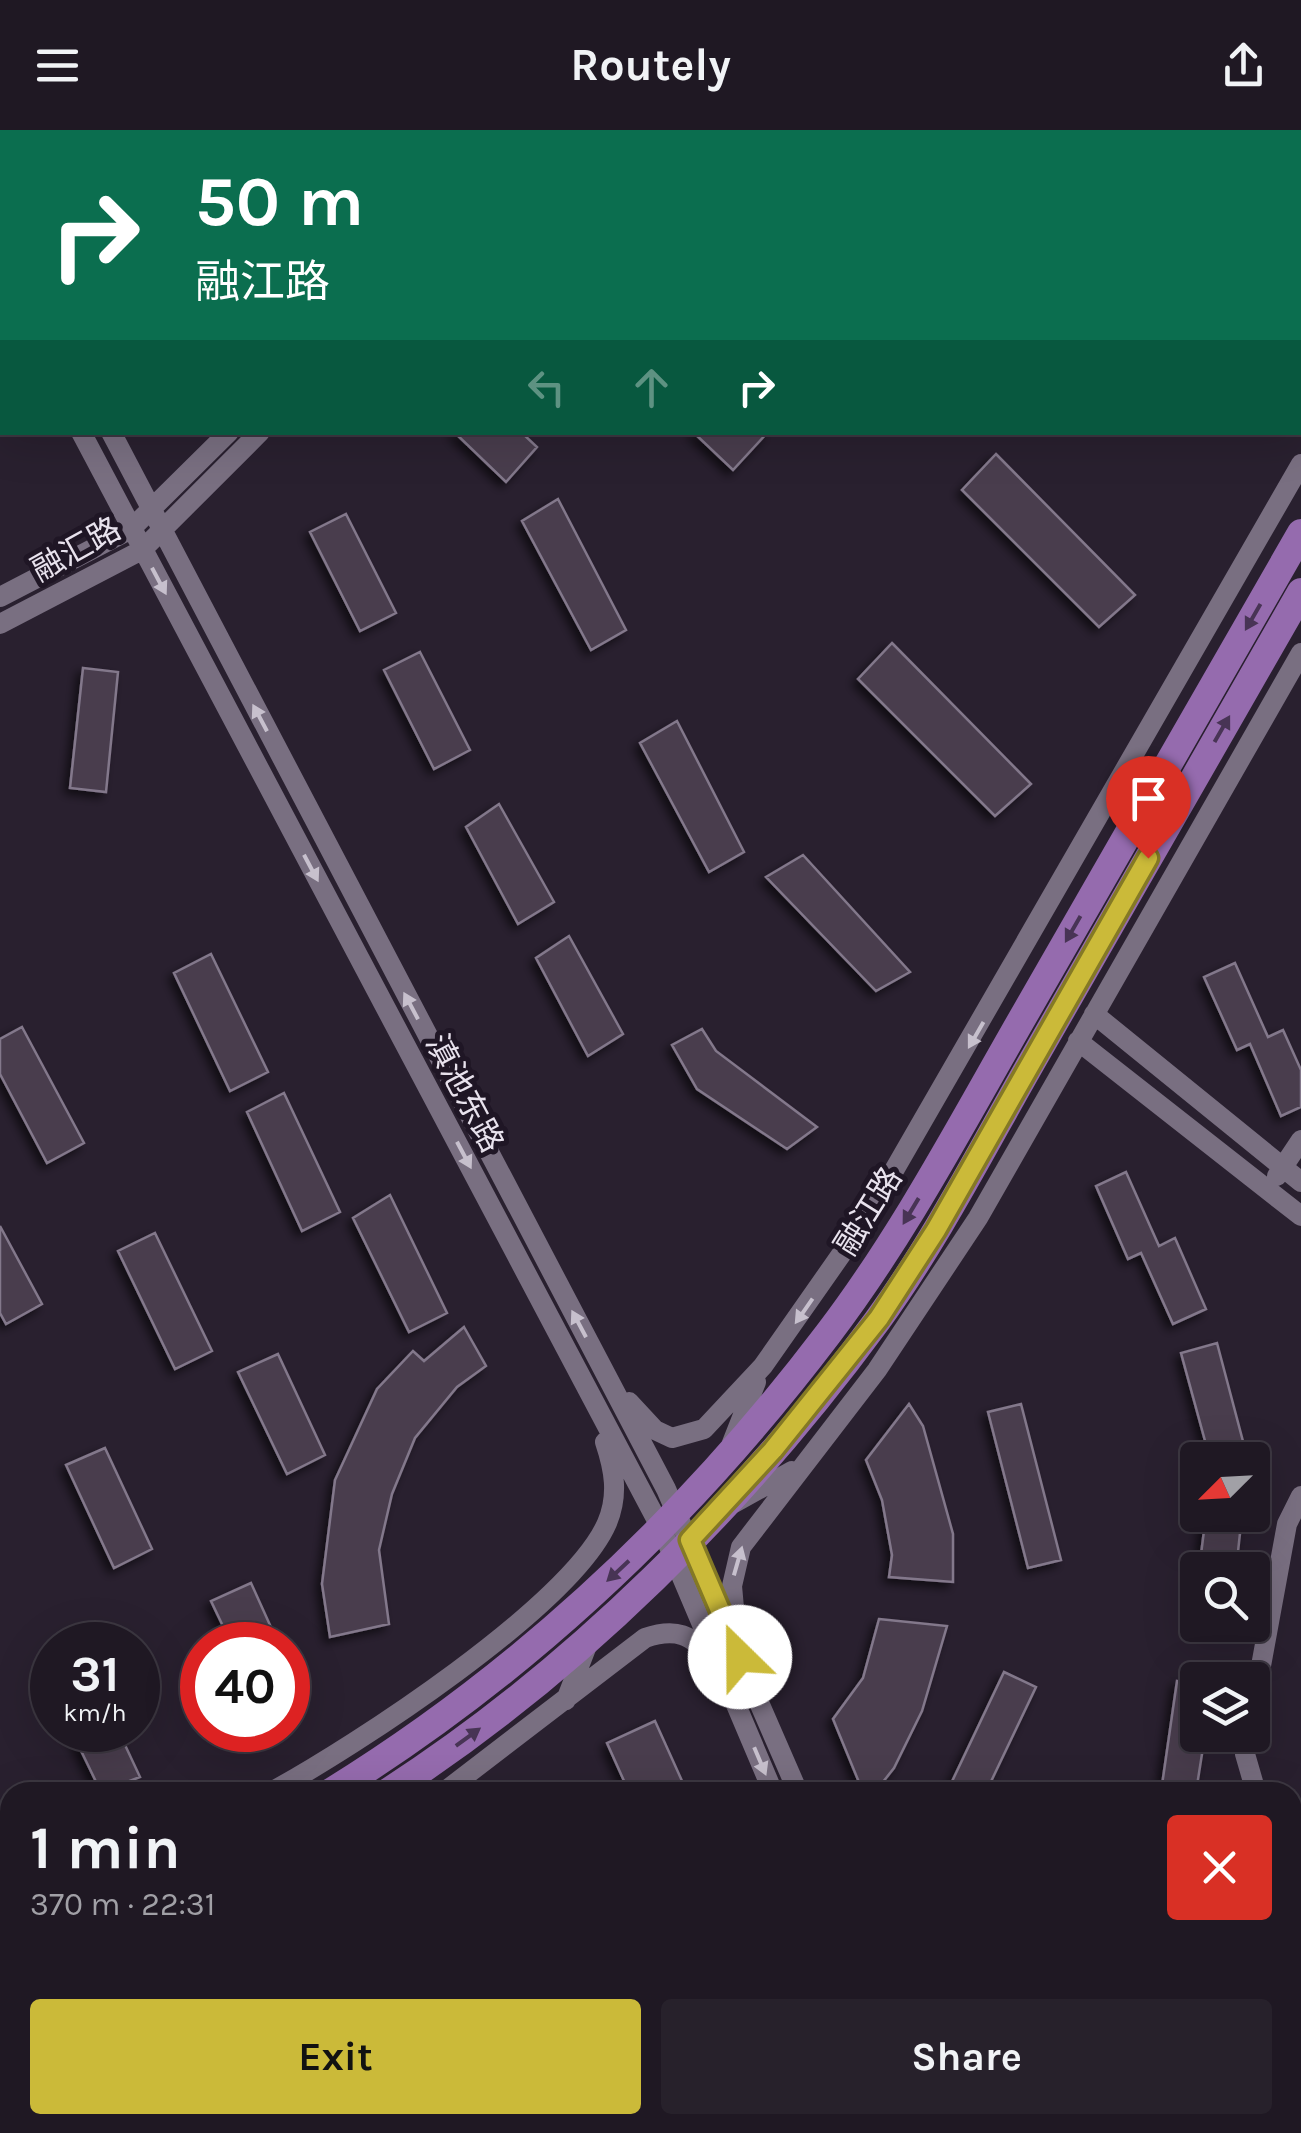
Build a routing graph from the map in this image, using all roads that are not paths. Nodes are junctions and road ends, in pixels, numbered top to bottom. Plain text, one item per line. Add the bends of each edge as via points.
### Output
1 (83, 435) edge
2 (113, 435) edge
3 (226, 435) edge
4 (257, 435) edge
5 (1301, 464) edge
6 (151, 510) junction
7 (132, 529) junction
8 (161, 530) junction
9 (1301, 532) edge
10 (142, 550) junction
11 (1301, 592) edge
12 (0, 597) edge
13 (0, 624) edge
14 (1301, 653) edge
15 (1094, 1014) junction
16 (1078, 1041) junction
17 (1301, 1140) edge
18 (1284, 1168) junction
19 (1301, 1182) edge
20 (1268, 1190) junction
21 (1301, 1216) edge
22 (763, 1366) junction
23 (583, 1378) junction
24 (609, 1381) junction
25 (729, 1452) junction
26 (801, 1466) junction
27 (1301, 1496) edge
28 (715, 1514) junction
29 (670, 1521) junction
30 (682, 1548) junction
31 (591, 1635) junction
32 (740, 1657) junction
33 (1262, 1662) edge
34 (719, 1663) junction
35 (566, 1702) junction
36 (1246, 1752) edge
37 (287, 1782) edge
38 (348, 1782) edge
39 (402, 1782) edge
40 (458, 1782) edge
41 (769, 1782) edge
42 (794, 1782) edge
43 (1253, 1782) edge

1 - 7 street, 滇池东路
2 - 6 street, 滇池东路
3 - 6 street, 融汇路
4 - 8 street, 融汇路
5 -> 22 street via 912,1147
6 - 7 street, 融汇路
6 - 8 street, 滇池东路
7 - 10 street, 滇池东路
7 - 12 street, 融汇路
8 - 10 street, 融汇路
24 -> 8 street, 滇池东路
9 -> 25 main road, 融江路 via 913,1207 829,1334
10 - 13 street, 融汇路
10 -> 23 street, 滇池东路
28 -> 11 main road, 融江路 via 833,1378 907,1276
14 - 15 street
15 - 16 street
15 - 18 street
16 - 20 street
16 - 26 street via 958,1249 878,1370
17 - 18 street
18 - 19 street
18 - 20 street
20 - 21 street
22 - 24 street via 704,1429 672,1438 655,1430
22 - 25 street
23 - 29 street, 滇池东路
23 - 37 street via 616,1488 608,1520 586,1557 560,1586 430,1690
24 - 29 street, 滇池东路
25 - 29 main road, 融江路
26 - 28 street
32 -> 26 street via 732,1586 741,1547
27 - 33 street via 1287,1524
28 - 30 main road, 融江路
29 - 30 street, 滇池东路
29 -> 38 main road, 融江路 via 520,1661
30 - 31 main road, 融江路
30 - 32 street, 滇池东路
30 - 34 street, 滇池东路
31 - 35 street
39 -> 31 main road, 融江路
32 - 42 street, 滇池东路
34 - 35 street via 692,1637 662,1632 625,1652
34 -> 41 street, 滇池东路
35 - 40 street
36 - 43 street

